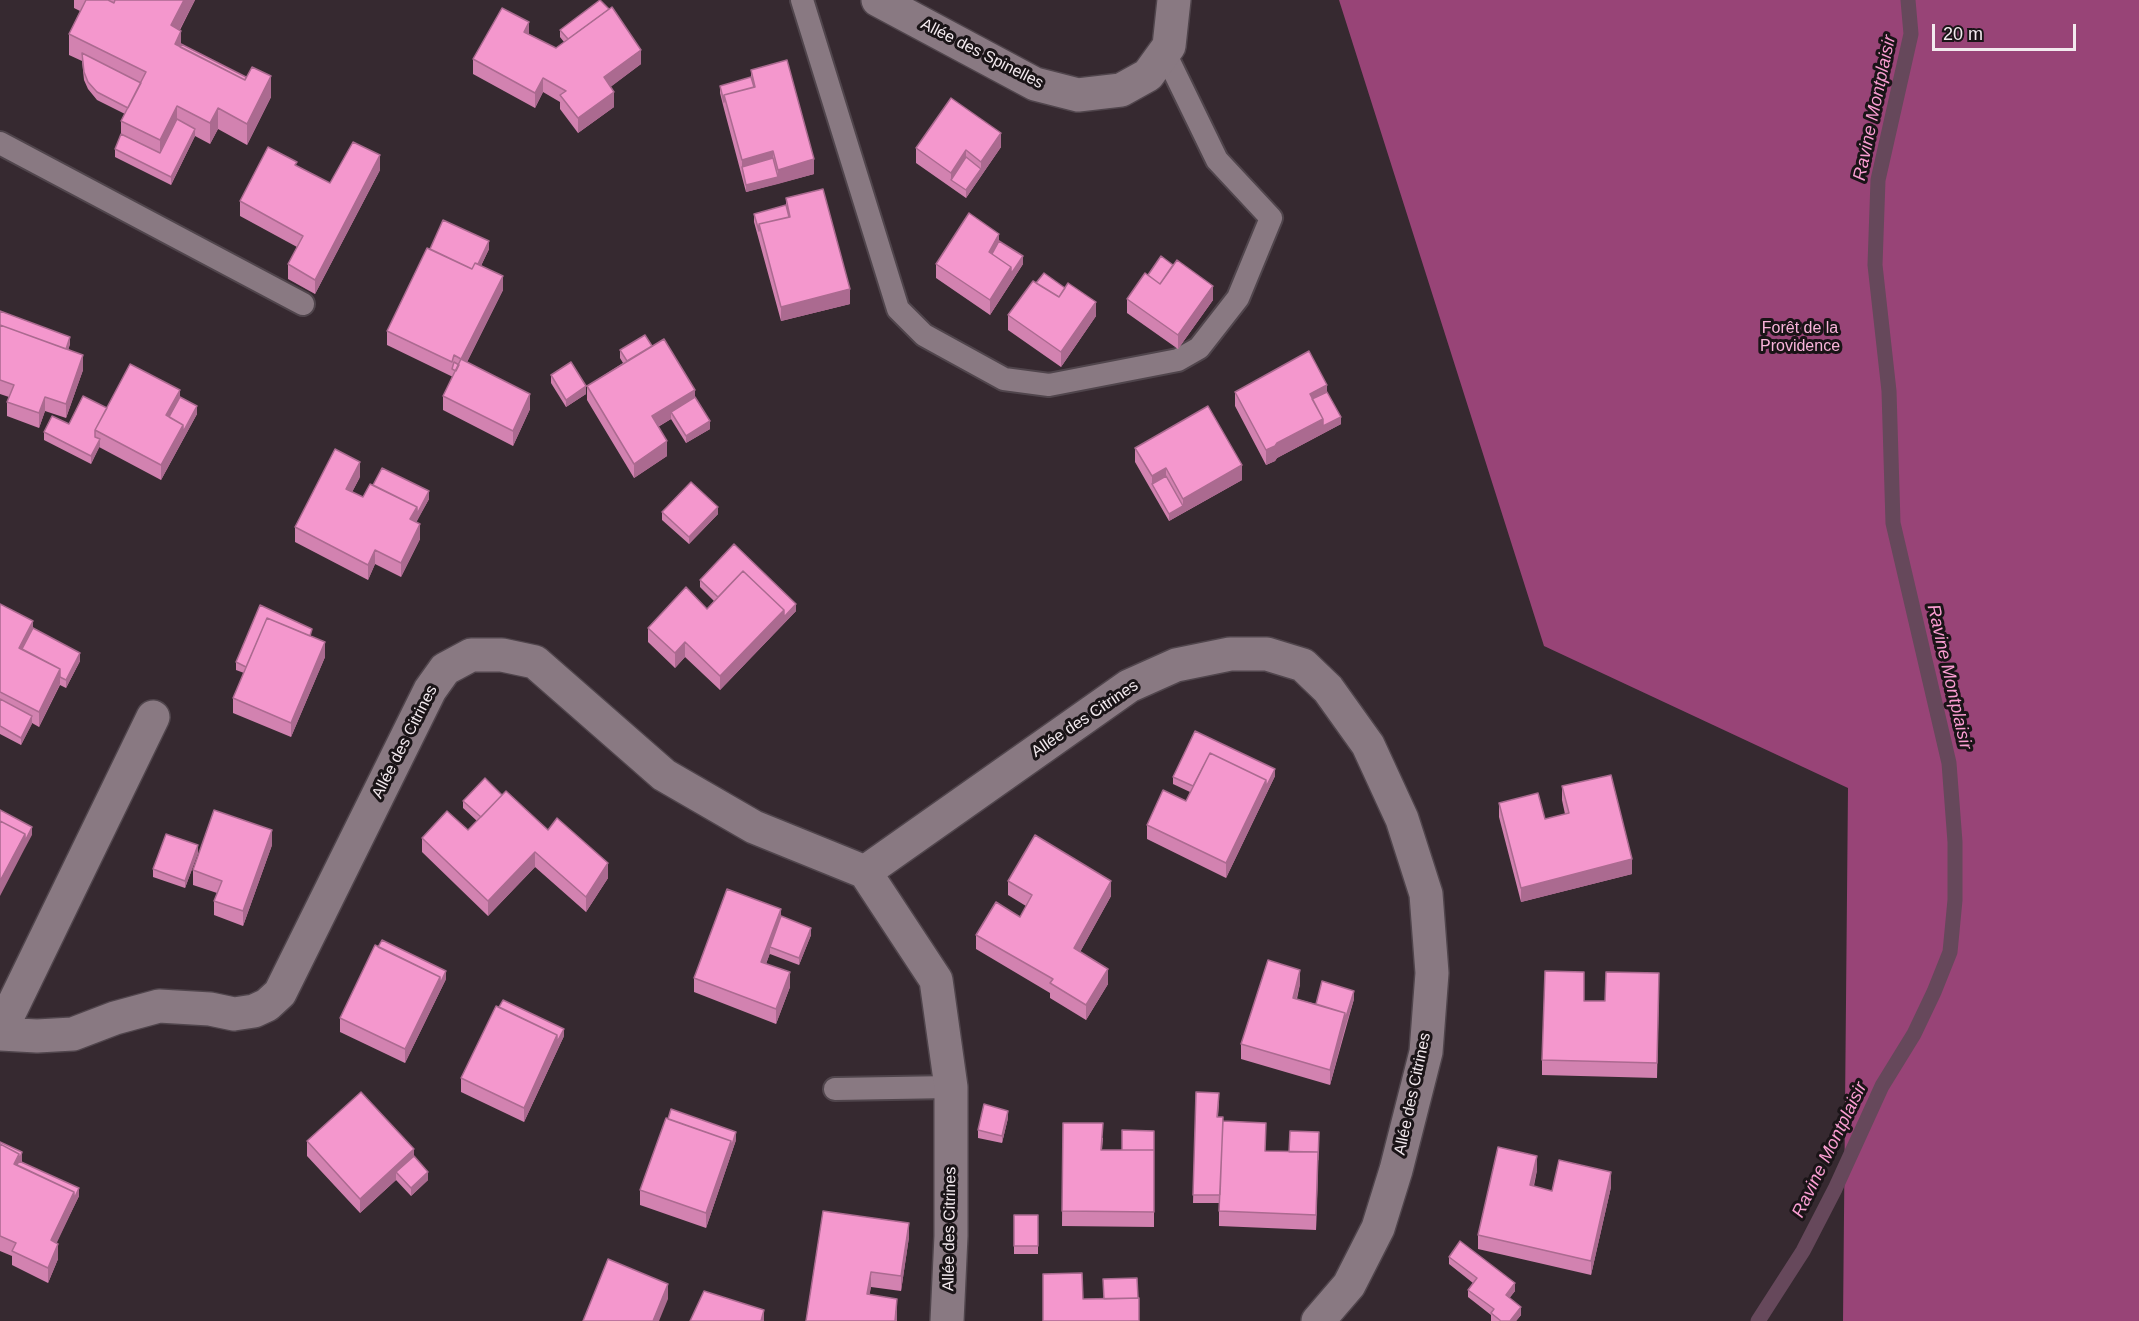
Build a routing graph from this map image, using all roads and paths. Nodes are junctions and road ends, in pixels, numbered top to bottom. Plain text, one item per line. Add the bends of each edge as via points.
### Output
1 (802, 0) edge
2 (878, 0) edge
3 (1174, 0) edge
4 (1165, 52) junction
5 (0, 143) edge
6 (303, 304) dead end
7 (153, 717) dead end
8 (864, 872) junction
9 (0, 1033) edge
10 (951, 1087) junction
11 (835, 1089) dead end
12 (947, 1321) edge
13 (1318, 1321) edge

1 - 4 lane via 898,309 924,335 1004,379 1049,385 1178,360 1199,348 1238,298 1270,218 1217,160
2 - 4 street, Allée des Spinelles via 1035,84 1078,95 1121,90 1148,75
3 - 4 street, Allée des Spinelles
5 - 6 lane
7 - 9 street, Allée des Citrines
8 - 9 street, Allée des Citrines via 754,827 664,775 535,662 502,655 471,655 445,669 430,690 280,993 267,1005 234,1014 159,1006 73,1034
8 - 10 street, Allée des Citrines via 936,980
8 - 13 street, Allée des Citrines via 1129,686 1176,665 1230,654 1267,654 1303,665 1328,689 1368,745 1402,819 1426,894 1432,973 1426,1052 1378,1228 1349,1285
10 - 11 lane
10 - 12 street, Allée des Citrines

